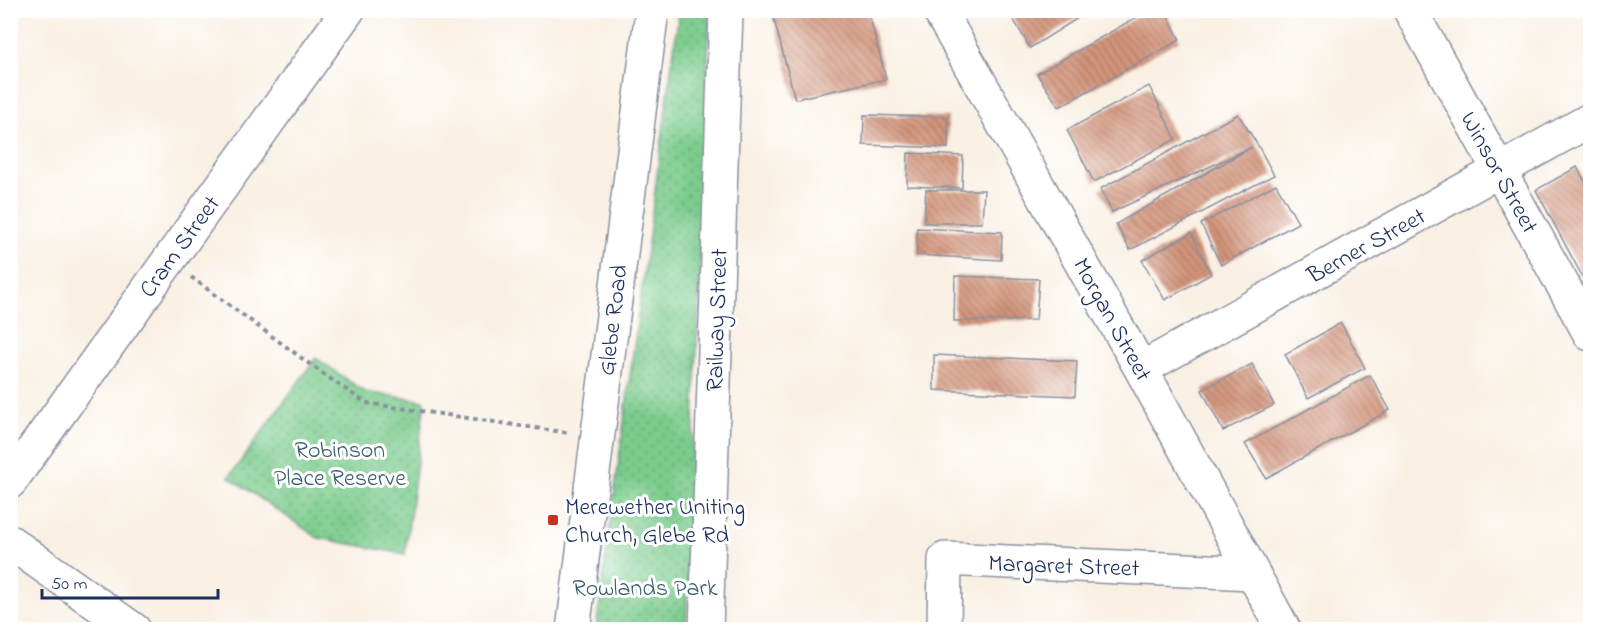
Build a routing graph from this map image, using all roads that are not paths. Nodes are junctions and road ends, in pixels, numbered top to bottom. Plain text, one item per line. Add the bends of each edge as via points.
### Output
1 (348, 10) edge
2 (652, 10) edge
3 (726, 10) edge
4 (939, 10) edge
5 (1410, 10) edge
6 (1590, 120) edge
7 (1499, 170) junction
8 (1590, 334) edge
9 (1141, 369) junction
10 (10, 482) edge
11 (10, 542) edge
12 (1252, 573) junction
13 (134, 630) edge
14 (573, 630) edge
15 (706, 630) edge
16 (944, 630) edge
17 (1284, 630) edge

1 - 10 street, Cram Street
2 - 14 street, Glebe Road
3 - 15 street, Railway Street
4 - 9 street, Morgan Street
5 - 7 street, Winsor Street
6 - 7 street, Berner Street
7 - 8 street, Winsor Street
7 - 9 street, Berner Street
9 - 12 street, Morgan Street
11 - 13 street
12 - 16 street, Margaret Street via 945,559
12 - 17 street, Morgan Street

